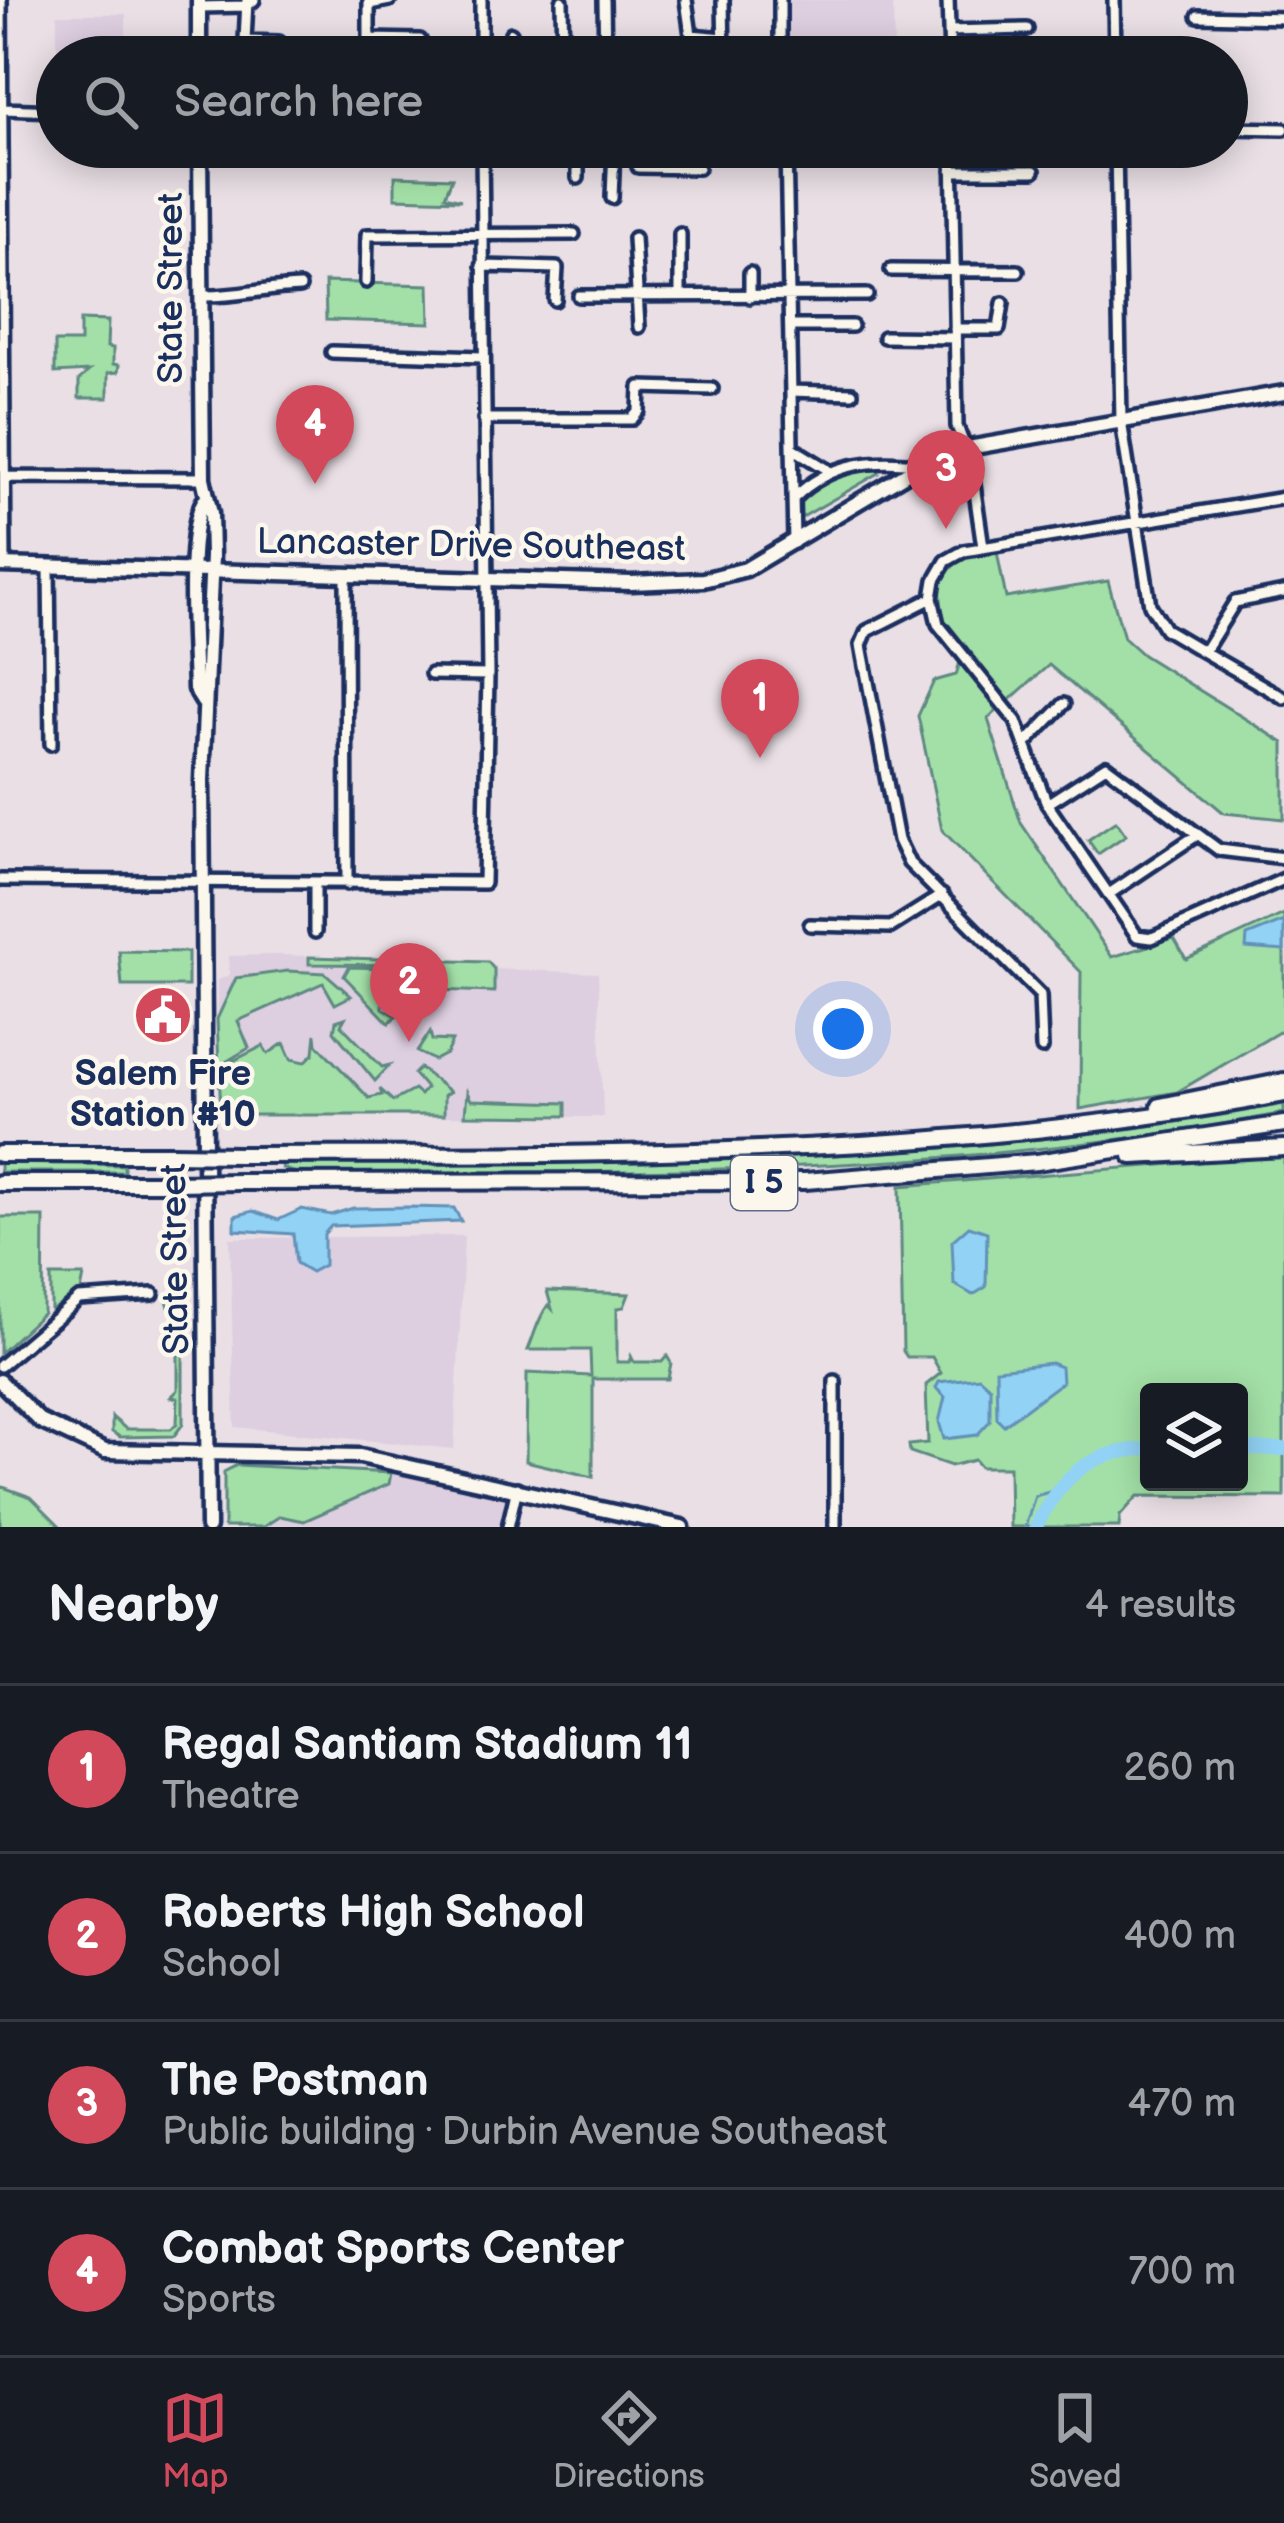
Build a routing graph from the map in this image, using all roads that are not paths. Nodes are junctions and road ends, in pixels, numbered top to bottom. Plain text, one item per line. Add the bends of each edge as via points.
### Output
1 (1, 0) edge
2 (390, 0) edge
3 (481, 0) edge
4 (604, 0) edge
5 (686, 0) edge
6 (723, 0) edge
7 (780, 0) edge
8 (948, 0) edge
9 (1114, 0) edge
10 (562, 1) edge
11 (249, 2) edge
12 (369, 2) edge
13 (199, 4) edge
14 (1198, 16) dead end
15 (1284, 18) edge
16 (1027, 29) dead end
17 (949, 31) junction
18 (512, 33) dead end
19 (199, 36) edge
20 (246, 36) edge
21 (368, 36) edge
22 (481, 36) edge
23 (512, 36) edge
24 (563, 36) edge
25 (605, 36) edge
26 (702, 36) edge
27 (724, 36) edge
28 (780, 36) edge
29 (949, 36) edge
30 (1114, 36) edge
31 (2, 109) edge
32 (36, 110) edge
33 (1248, 128) edge
34 (1284, 129) edge
35 (200, 168) edge
36 (482, 168) edge
37 (578, 168) edge
38 (613, 168) edge
39 (680, 168) edge
40 (698, 168) dead end
41 (786, 168) edge
42 (1116, 168) edge
43 (952, 171) joint
44 (1034, 171) dead end
45 (578, 178) dead end
46 (611, 198) dead end
47 (2, 210) edge
48 (483, 233) junction
49 (574, 234) dead end
50 (680, 234) dead end
51 (634, 238) dead end
52 (482, 266) junction
53 (891, 269) dead end
54 (954, 270) junction
55 (1018, 271) dead end
56 (750, 273) dead end
57 (366, 282) dead end
58 (300, 287) dead end
59 (680, 293) junction
60 (867, 295) dead end
61 (201, 296) junction
62 (579, 296) dead end
63 (750, 297) junction
64 (639, 298) junction
65 (789, 298) junction
66 (556, 300) dead end
67 (1003, 303) dead end
68 (790, 326) junction
69 (853, 326) dead end
70 (639, 327) dead end
71 (955, 333) junction
72 (884, 337) dead end
73 (332, 352) dead end
74 (482, 357) junction
75 (712, 389) dead end
76 (791, 391) junction
77 (852, 393) dead end
78 (1284, 394) edge
79 (484, 418) junction
80 (1121, 421) junction
81 (792, 447) junction
82 (965, 450) junction
83 (924, 465) junction
84 (830, 471) junction
85 (5, 477) junction
86 (203, 478) junction
87 (794, 498) junction
88 (1284, 498) edge
89 (204, 501) junction
90 (1136, 522) junction
91 (794, 543) junction
92 (983, 547) junction
93 (3, 566) edge
94 (50, 567) junction
95 (195, 570) junction
96 (210, 571) junction
97 (346, 575) junction
98 (485, 580) junction
99 (1284, 592) edge
100 (932, 598) junction
101 (1204, 652) junction
102 (431, 674) dead end
103 (488, 675) junction
104 (1284, 698) edge
105 (203, 702) junction
106 (1064, 704) dead end
107 (1026, 743) junction
108 (51, 744) dead end
109 (1047, 804) junction
110 (1197, 835) junction
111 (1284, 858) edge
112 (202, 879) junction
113 (1284, 879) edge
114 (0, 880) edge
115 (315, 884) junction
116 (347, 884) junction
117 (1109, 894) junction
118 (942, 895) junction
119 (809, 925) dead end
120 (314, 932) dead end
121 (1042, 1048) dead end
122 (1284, 1081) edge
123 (1284, 1094) edge
124 (1098, 1122) junction
125 (1284, 1124) edge
126 (1284, 1148) edge
127 (0, 1154) edge
128 (1037, 1162) junction
129 (0, 1183) edge
130 (153, 1294) dead end
131 (0, 1366) edge
132 (0, 1381) edge
133 (835, 1382) dead end
134 (208, 1454) junction
135 (518, 1488) junction
136 (208, 1527) edge
137 (508, 1527) edge
138 (682, 1527) edge
139 (835, 1527) edge

1 - 31 street
2 - 12 street
3 - 22 street
4 - 25 street
5 - 26 street via 691,35
6 - 27 street
7 - 28 street
8 - 17 street
9 - 30 street
10 - 24 street
11 - 13 street
11 - 20 street
12 - 21 street
13 - 19 main road
14 - 15 street
16 - 17 street
17 - 29 street
18 - 23 street
31 - 32 street
31 - 47 street
33 - 34 street
35 - 61 main road, State Street
36 - 48 street
37 - 45 street
38 - 46 street
39 - 40 street
41 - 65 street
42 - 80 street
43 - 44 street
43 - 54 street
47 - 85 street
48 - 49 street
48 - 52 street
48 - 57 street via 365,236
50 - 59 street
51 - 64 street
52 - 66 street via 556,268
52 - 74 street
53 - 54 street
54 - 55 street
54 - 71 street
56 - 63 street
58 - 61 street
59 - 63 street
59 - 64 street
60 - 65 street
61 - 86 main road, State Street
62 - 64 street
63 - 65 street
64 - 70 street
65 - 68 street
67 - 71 street via 999,328
68 - 69 street
68 - 76 street
71 - 72 street
71 - 82 street
73 - 74 street
74 - 79 street
75 - 79 street via 640,387 637,418
76 - 77 street
76 - 81 street
78 - 80 main road, Lancaster Drive Southeast
79 - 98 street
80 - 82 main road, Lancaster Drive Southeast
80 - 90 street
81 - 84 street
81 - 87 street
82 - 83 main road, Lancaster Drive Southeast
82 - 92 street
83 - 84 street via 886,460
83 - 91 main road, Lancaster Drive Southeast
84 - 87 street
85 - 86 street
85 - 93 street
86 - 89 main road, State Street
87 - 91 street
88 - 90 street
89 - 95 main road, State Street via 196,514
89 - 96 main road, State Street
90 - 92 street
90 - 101 street via 1154,614
91 - 98 main road, Lancaster Drive Southeast via 749,568 703,580
92 - 100 street via 946,561
93 - 94 main road, Lancaster Drive Southeast
94 - 95 main road, Lancaster Drive Southeast
94 - 108 street
95 - 96 main road, Lancaster Drive Southeast
95 - 105 main road, State Street via 195,688
96 - 97 main road, Lancaster Drive Southeast
96 - 105 main road, State Street
97 - 98 main road, Lancaster Drive Southeast
97 - 116 street
98 - 103 street
99 - 101 street via 1235,602
100 - 107 street via 948,641
100 - 118 street via 867,631 862,655 902,852
101 - 104 street
102 - 103 street
103 - 116 street via 484,883
105 - 112 main road, State Street
106 - 107 street
107 - 109 street
109 - 110 street via 1106,766
109 - 117 street
110 - 111 street via 1219,850
110 - 117 street
112 - 114 street
112 - 115 street
112 - 134 main road, State Street
113 - 117 street via 1146,940
115 - 116 street
115 - 120 street
118 - 119 street via 891,927
118 - 121 street via 1040,995
122 - 124 highway, I 5
123 - 124 highway, I 5
124 - 127 highway, I 5, bridge via 774,1152
125 - 128 highway, I 5
126 - 128 highway
128 - 129 highway, I 5, bridge via 765,1183
130 - 131 street via 80,1299
132 - 134 main road via 40,1421 83,1444
133 - 139 street
134 - 135 main road via 360,1456
134 - 136 main road, State Street
135 - 137 street
135 - 138 main road

